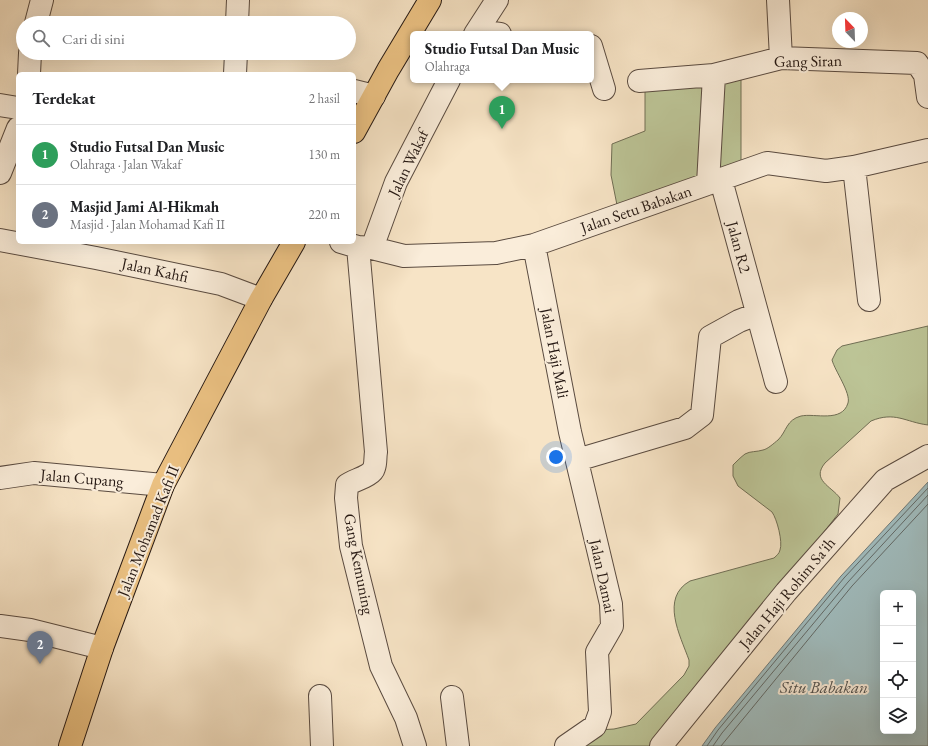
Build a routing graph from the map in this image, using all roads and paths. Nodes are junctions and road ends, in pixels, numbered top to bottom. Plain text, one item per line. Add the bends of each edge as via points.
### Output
1 (42, 0) edge
2 (238, 0) edge
3 (430, 0) edge
4 (496, 0) edge
5 (778, 0) edge
6 (38, 16) edge
7 (237, 16) edge
8 (477, 31) edge
9 (594, 56) edge
10 (781, 58) junction
11 (29, 60) edge
12 (236, 60) edge
13 (28, 72) edge
14 (236, 72) edge
15 (714, 75) junction
16 (639, 81) dead end
17 (447, 83) edge
18 (604, 89) dead end
19 (364, 94) edge
20 (928, 97) edge
21 (0, 105) edge
22 (16, 108) edge
23 (356, 124) edge
24 (16, 133) edge
25 (928, 150) edge
26 (854, 167) junction
27 (0, 173) edge
28 (715, 182) junction
29 (0, 240) edge
30 (16, 242) edge
31 (39, 244) edge
32 (293, 244) edge
33 (534, 245) junction
34 (356, 246) edge
35 (97, 250) edge
36 (261, 299) junction
37 (869, 300) dead end
38 (757, 314) junction
39 (776, 382) dead end
40 (928, 456) edge
41 (577, 460) junction
42 (0, 478) edge
43 (164, 485) junction
44 (0, 626) edge
45 (102, 648) junction
46 (320, 696) dead end
47 (452, 697) dead end
48 (70, 746) edge
49 (322, 746) edge
50 (416, 746) edge
51 (458, 746) edge
52 (566, 746) edge
53 (661, 746) edge

1 - 6 street
2 - 7 street
3 - 19 main road
4 - 8 street
5 - 10 street
9 - 18 street
10 - 15 street, Gang Siran
10 - 20 street, Gang Siran via 916,63 925,75
11 - 13 street
12 - 14 street
15 - 16 street, Gang Siran
15 - 28 street
17 - 34 street, Jalan Wakaf via 396,182
19 - 23 main road
21 - 22 street
24 - 27 street
25 - 26 street, Jalan Setu Babakan
26 - 28 street, Jalan Setu Babakan via 826,171 767,163
26 - 37 street
28 - 33 street, Jalan Setu Babakan
28 - 38 street, Jalan R2
29 - 30 street, Jalan Kahfi
31 - 35 street, Jalan Kahfi
32 - 36 main road, Jalan Mohamad Kafi II
33 - 34 street, Jalan Setu Babakan via 496,253 404,256
33 - 41 street, Jalan Haji Mali
34 - 50 street, Gang Kemuning via 376,452 374,469 370,475 347,485 351,546 381,666 406,718
35 - 36 street, Jalan Kahfi via 221,284
36 - 43 main road, Jalan Mohamad Kafi II
38 - 39 street, Jalan R2
38 - 41 street via 739,320 710,337 702,415 685,428
40 - 53 street, Jalan Haji Rohim Sa'ih via 885,480 786,592
41 - 52 street, Jalan Damai via 611,604 612,626 597,652 600,712 594,726
42 - 43 street, Jalan Cupang via 34,473
43 - 45 main road, Jalan Mohamad Kafi II
44 - 45 street via 30,630
45 - 48 main road, Jalan Mohamad Kafi II
46 - 49 street
47 - 51 street

